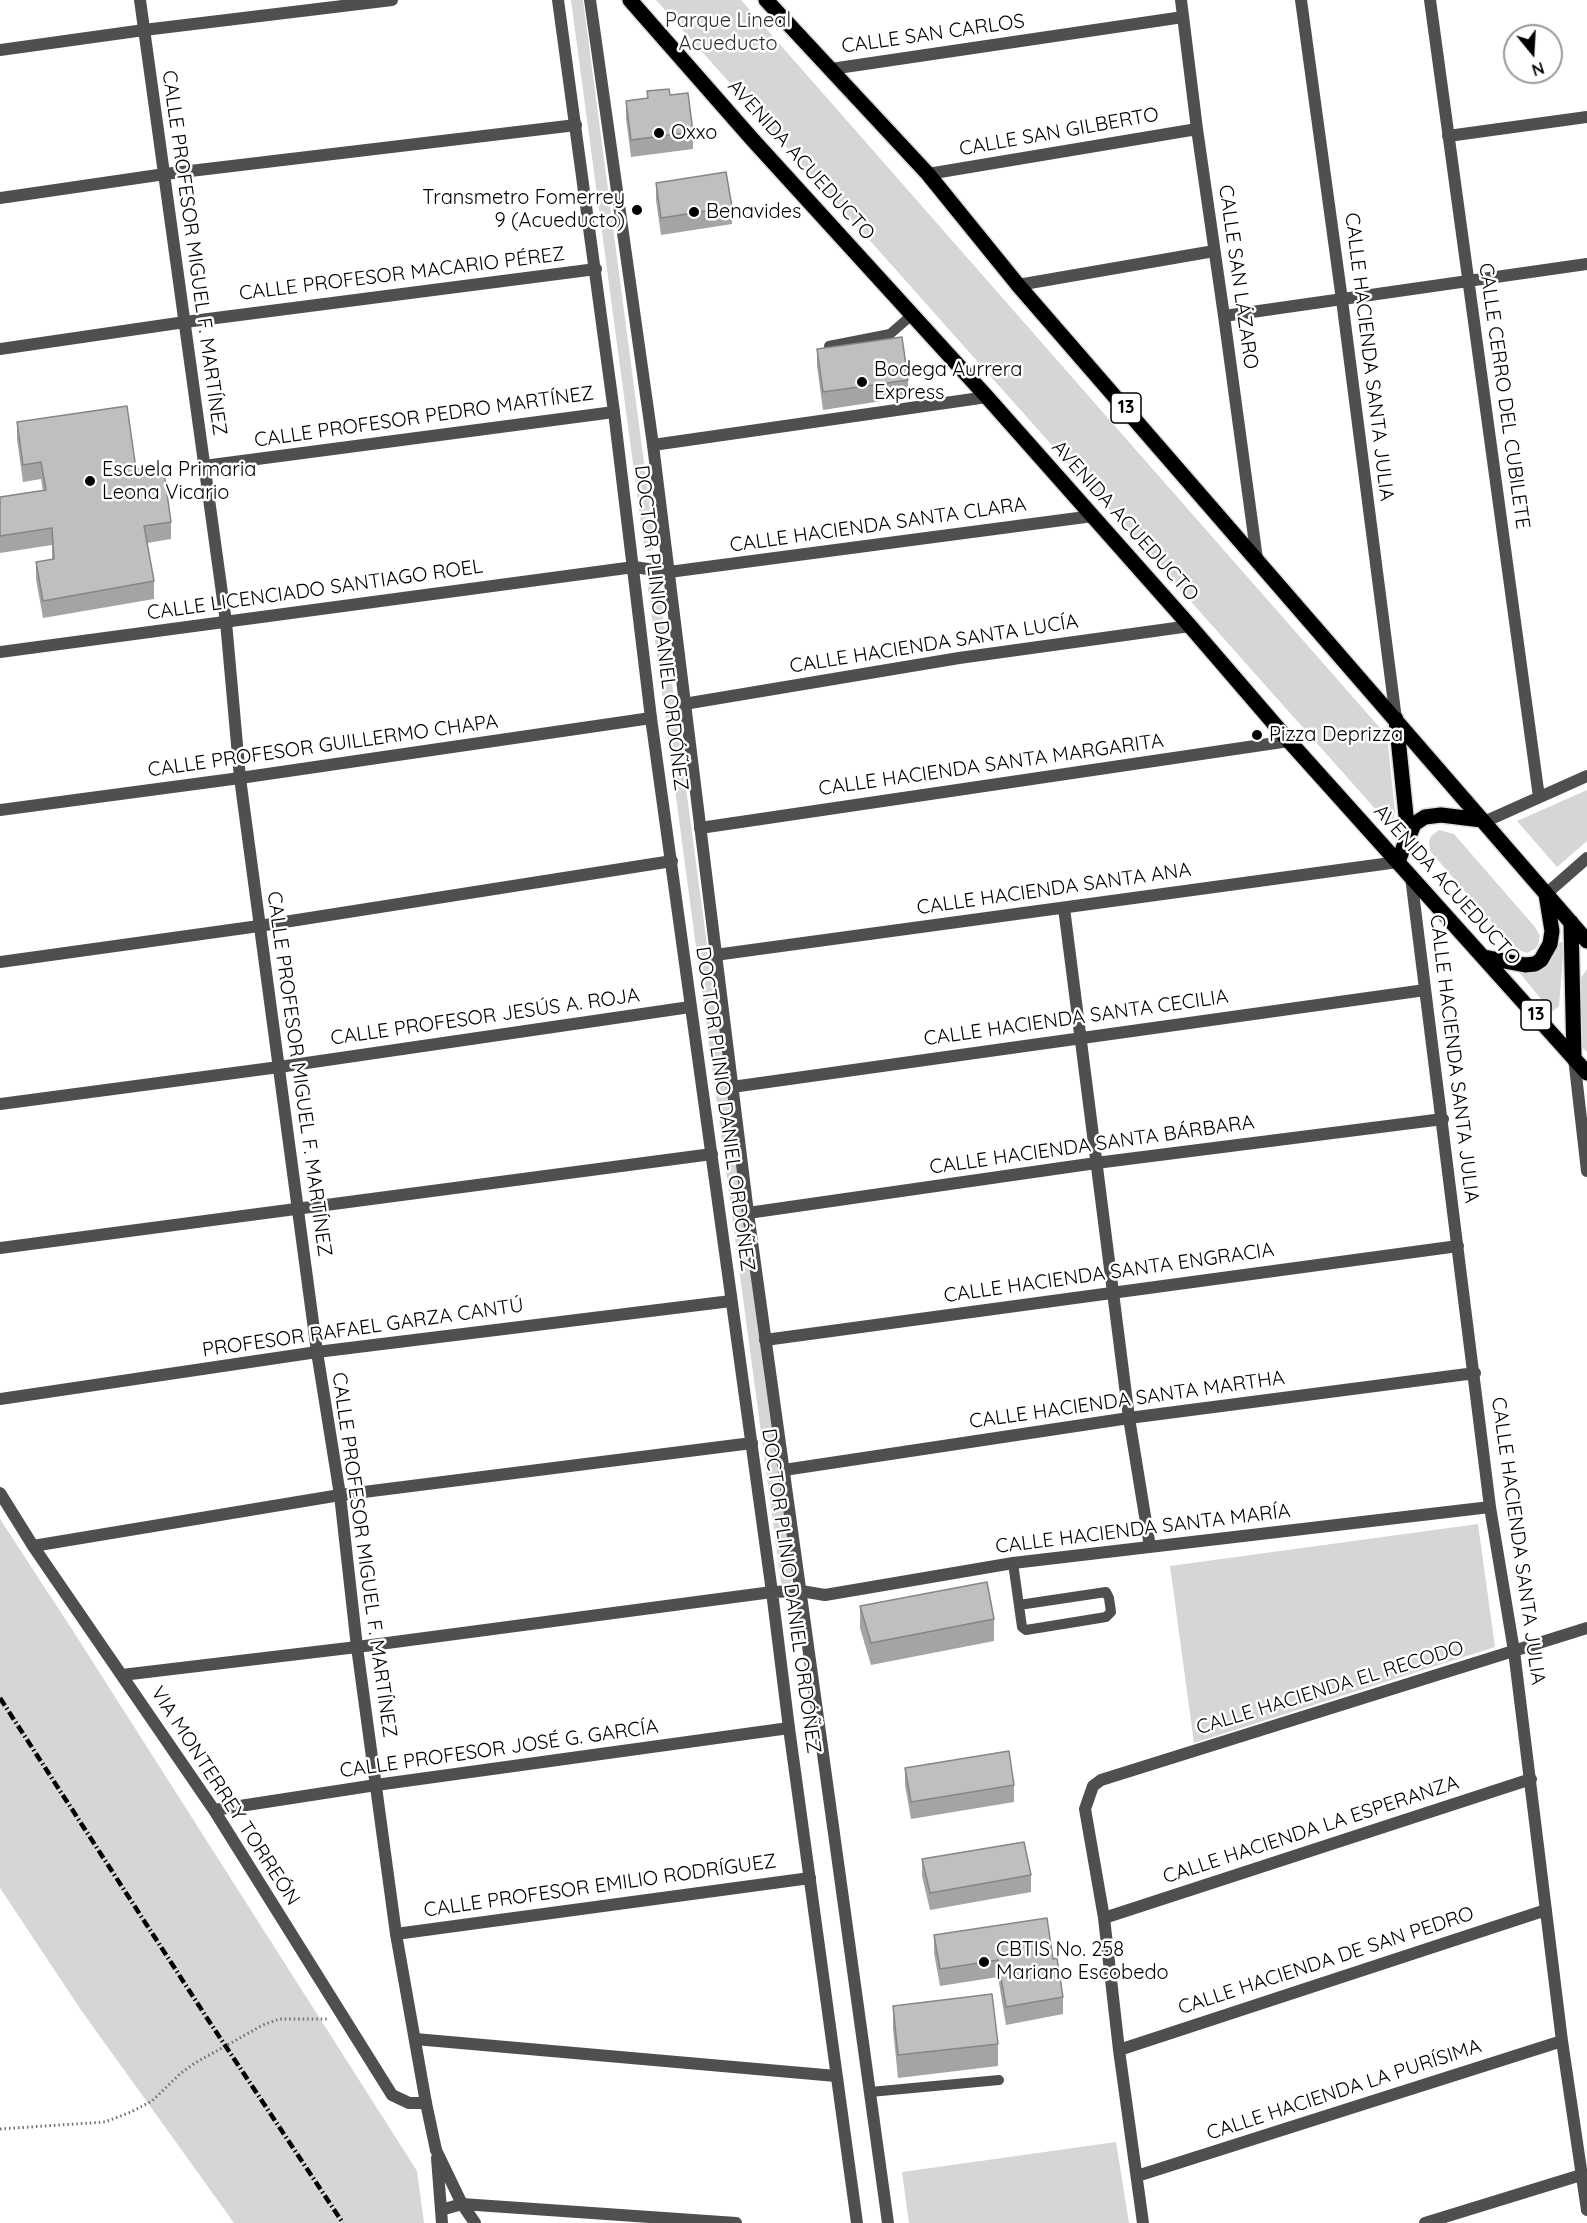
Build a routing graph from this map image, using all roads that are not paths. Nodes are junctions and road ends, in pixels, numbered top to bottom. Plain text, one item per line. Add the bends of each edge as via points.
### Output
1 (140, 0) edge
2 (392, 0) edge
3 (558, 0) edge
4 (590, 0) edge
5 (630, 0) edge
6 (766, 0) edge
7 (1181, 0) edge
8 (1301, 0) edge
9 (1430, 0) edge
10 (1183, 17) junction
11 (144, 30) junction
12 (0, 51) edge
13 (831, 69) junction
14 (1587, 117) edge
15 (576, 125) junction
16 (1197, 129) junction
17 (1448, 136) junction
18 (165, 174) junction
19 (928, 174) junction
20 (0, 198) edge
21 (1214, 251) junction
22 (1587, 264) edge
23 (596, 269) junction
24 (1469, 282) junction
25 (1018, 285) junction
26 (1342, 300) junction
27 (913, 314) junction
28 (1224, 315) junction
29 (185, 322) junction
30 (829, 346) edge
31 (0, 349) edge
32 (987, 397) junction
33 (615, 412) junction
34 (653, 445) junction
35 (204, 466) junction
36 (1092, 516) junction
37 (1257, 559) junction
38 (634, 567) junction
39 (669, 572) junction
40 (226, 622) junction
41 (1190, 626) junction
42 (0, 652) edge
43 (684, 704) junction
44 (651, 718) junction
45 (1395, 719) junction
46 (1289, 741) junction
47 (1587, 776) edge
48 (240, 778) junction
49 (1539, 797) junction
50 (0, 810) edge
51 (1483, 821) junction
52 (700, 828) junction
53 (1408, 835) junction
54 (1587, 858) edge
55 (672, 861) junction
56 (1398, 862) junction
57 (1411, 877) junction
58 (1546, 894) junction
59 (1064, 908) junction
60 (1570, 922) junction
61 (260, 926) junction
62 (1587, 941) edge
63 (716, 955) junction
64 (1484, 957) junction
65 (0, 962) edge
66 (1425, 990) junction
67 (690, 1007) junction
68 (1081, 1037) junction
69 (1574, 1058) junction
70 (279, 1067) junction
71 (1587, 1073) edge
72 (732, 1086) junction
73 (0, 1104) edge
74 (1443, 1119) junction
75 (712, 1154) junction
76 (1096, 1163) junction
77 (1587, 1171) edge
78 (298, 1208) junction
79 (748, 1214) junction
80 (1458, 1246) junction
81 (0, 1248) edge
82 (1114, 1292) junction
83 (731, 1301) junction
84 (765, 1340) junction
85 (317, 1352) junction
86 (1475, 1373) junction
87 (0, 1399) edge
88 (1130, 1418) junction
89 (752, 1443) junction
90 (784, 1470) junction
91 (0, 1493) edge
92 (340, 1495) junction
93 (1490, 1507) junction
94 (33, 1546) junction
95 (1150, 1547) junction
96 (1013, 1563) junction
97 (801, 1590) junction
98 (772, 1592) junction
99 (1019, 1605) junction
100 (1587, 1628) edge
101 (357, 1647) junction
102 (1514, 1651) junction
103 (122, 1675) junction
104 (789, 1728) junction
105 (1531, 1779) junction
106 (376, 1785) junction
107 (214, 1810) junction
108 (810, 1878) junction
109 (1546, 1910) junction
110 (1104, 1918) junction
111 (396, 1934) junction
112 (415, 2039) junction
113 (1562, 2041) junction
114 (1119, 2050) junction
115 (836, 2076) junction
116 (999, 2080) dead end
117 (870, 2092) junction
118 (426, 2103) junction
119 (436, 2150) junction
120 (1581, 2175) junction
121 (1137, 2176) junction
122 (462, 2204) junction
123 (1587, 2210) edge
124 (442, 2217) edge
125 (476, 2223) edge
126 (736, 2223) edge
127 (857, 2223) edge
128 (888, 2223) edge
129 (1143, 2223) edge
130 (1425, 2223) edge

1 - 11 street, CALLE PROFESOR MIGUEL F. MARTÍNEZ
2 - 11 street
3 - 15 street, DOCTOR PLINIO DANIEL ORDÓÑEZ
4 - 34 street, DOCTOR PLINIO DANIEL ORDÓÑEZ
5 - 27 main road, AVENIDA ACUEDUCTO / 13
6 - 13 main road, 13
7 - 10 street, CALLE SAN LÁZARO
8 - 26 street, CALLE HACIENDA SANTA JULIA
9 - 17 street, CALLE CERRO DEL CUBILETE
10 - 13 street, CALLE SAN CARLOS
10 - 16 street, CALLE SAN LÁZARO
11 - 12 street
11 - 18 street, CALLE PROFESOR MIGUEL F. MARTÍNEZ
13 - 19 main road, 13
14 - 17 street
15 - 18 street
15 - 23 street, DOCTOR PLINIO DANIEL ORDÓÑEZ
16 - 19 street, CALLE SAN GILBERTO
16 - 21 street, CALLE SAN LÁZARO
17 - 24 street, CALLE CERRO DEL CUBILETE
18 - 20 street
18 - 29 street, CALLE PROFESOR MIGUEL F. MARTÍNEZ
19 - 25 main road, 13
21 - 25 street
21 - 28 street, CALLE SAN LÁZARO
22 - 24 street
23 - 29 street, CALLE PROFESOR MACARIO PÉREZ
23 - 33 street, DOCTOR PLINIO DANIEL ORDÓÑEZ
24 - 26 street
24 - 49 street, CALLE CERRO DEL CUBILETE
25 - 37 main road, 13
26 - 28 street
26 - 45 street, CALLE HACIENDA SANTA JULIA
27 - 30 lane via 890,334
27 - 32 main road, AVENIDA ACUEDUCTO / 13
28 - 37 street, CALLE SAN LÁZARO
29 - 31 street, CALLE PROFESOR MACARIO PÉREZ
29 - 35 street, CALLE PROFESOR MIGUEL F. MARTÍNEZ
32 - 34 street
32 - 36 main road, AVENIDA ACUEDUCTO / 13
33 - 35 street, CALLE PROFESOR PEDRO MARTÍNEZ
33 - 38 street, DOCTOR PLINIO DANIEL ORDÓÑEZ
34 - 39 street, DOCTOR PLINIO DANIEL ORDÓÑEZ
35 - 40 street, CALLE PROFESOR MIGUEL F. MARTÍNEZ
36 - 39 street, CALLE HACIENDA SANTA CLARA
36 - 41 main road, AVENIDA ACUEDUCTO / 13
37 - 45 main road, 13
38 - 39 street, CALLE HACIENDA SANTA CLARA
38 - 40 street, CALLE LICENCIADO SANTIAGO ROEL
38 - 44 street, DOCTOR PLINIO DANIEL ORDÓÑEZ
39 - 43 street, DOCTOR PLINIO DANIEL ORDÓÑEZ
40 - 42 street, CALLE LICENCIADO SANTIAGO ROEL
40 - 48 street, CALLE PROFESOR MIGUEL F. MARTÍNEZ
41 - 43 street, CALLE HACIENDA SANTA LUCÍA via 959,658
41 - 46 main road, AVENIDA ACUEDUCTO / 13
43 - 52 street, DOCTOR PLINIO DANIEL ORDÓÑEZ
44 - 48 street, CALLE PROFESOR GUILLERMO CHAPA
44 - 55 street, DOCTOR PLINIO DANIEL ORDÓÑEZ
45 - 51 main road, 13
45 - 53 main road
46 - 52 street, CALLE HACIENDA SANTA MARGARITA
46 - 56 main road, AVENIDA ACUEDUCTO / 13
47 - 49 street
48 - 50 street, CALLE PROFESOR GUILLERMO CHAPA
48 - 61 street, CALLE PROFESOR MIGUEL F. MARTÍNEZ
49 - 51 street
51 - 53 main road via 1441,815 1425,817 1414,824
51 - 58 main road, 13
52 - 63 street, DOCTOR PLINIO DANIEL ORDÓÑEZ
53 - 56 main road
53 - 57 main road
54 - 58 street
55 - 61 street
55 - 67 street, DOCTOR PLINIO DANIEL ORDÓÑEZ
56 - 57 main road, AVENIDA ACUEDUCTO / 13
56 - 59 street, CALLE HACIENDA SANTA ANA
57 - 64 main road, AVENIDA ACUEDUCTO / 13
57 - 66 street, CALLE HACIENDA SANTA JULIA
58 - 60 main road, 13
58 - 64 main road via 1552,931 1550,944 1540,960 1525,965
59 - 63 street, CALLE HACIENDA SANTA ANA
59 - 68 street
60 - 62 main road, 13
60 - 69 main road
61 - 65 street
61 - 70 street, CALLE PROFESOR MIGUEL F. MARTÍNEZ
63 - 72 street, DOCTOR PLINIO DANIEL ORDÓÑEZ
64 - 69 main road, AVENIDA ACUEDUCTO / 13
66 - 68 street, CALLE HACIENDA SANTA CECILIA
66 - 74 street, CALLE HACIENDA SANTA JULIA
67 - 70 street, CALLE PROFESOR JESÚS A. ROJA
67 - 75 street, DOCTOR PLINIO DANIEL ORDÓÑEZ
68 - 72 street, CALLE HACIENDA SANTA CECILIA
68 - 76 street
69 - 71 main road, AVENIDA ACUEDUCTO / 13
69 - 77 street
70 - 73 street, CALLE PROFESOR JESÚS A. ROJA
70 - 78 street, CALLE PROFESOR MIGUEL F. MARTÍNEZ
72 - 79 street, DOCTOR PLINIO DANIEL ORDÓÑEZ
74 - 76 street, CALLE HACIENDA SANTA BÁRBARA
74 - 80 street, CALLE HACIENDA SANTA JULIA
75 - 78 street
75 - 83 street, DOCTOR PLINIO DANIEL ORDÓÑEZ
76 - 79 street, CALLE HACIENDA SANTA BÁRBARA
76 - 82 street
78 - 81 street
78 - 85 street, CALLE PROFESOR MIGUEL F. MARTÍNEZ
79 - 84 street, DOCTOR PLINIO DANIEL ORDÓÑEZ
80 - 82 street, CALLE HACIENDA SANTA ENGRACIA
80 - 86 street, CALLE HACIENDA SANTA JULIA
82 - 84 street, CALLE HACIENDA SANTA ENGRACIA
82 - 88 street
83 - 85 street, PROFESOR RAFAEL GARZA CANTÚ
83 - 89 street, DOCTOR PLINIO DANIEL ORDÓÑEZ
84 - 90 street, DOCTOR PLINIO DANIEL ORDÓÑEZ
85 - 87 street, PROFESOR RAFAEL GARZA CANTÚ
85 - 92 street, CALLE PROFESOR MIGUEL F. MARTÍNEZ
86 - 88 street, CALLE HACIENDA SANTA MARTHA
86 - 93 street, CALLE HACIENDA SANTA JULIA
88 - 90 street, CALLE HACIENDA SANTA MARTHA
88 - 95 street
89 - 92 street
89 - 98 street, DOCTOR PLINIO DANIEL ORDÓÑEZ
90 - 97 street, DOCTOR PLINIO DANIEL ORDÓÑEZ
91 - 94 street, VIA MONTERREY TORREÓN
92 - 94 street
92 - 101 street, CALLE PROFESOR MIGUEL F. MARTÍNEZ
93 - 95 street, CALLE HACIENDA SANTA MARÍA
93 - 102 street, CALLE HACIENDA SANTA JULIA
94 - 103 street, VIA MONTERREY TORREÓN
95 - 96 street, CALLE HACIENDA SANTA MARÍA
96 - 97 street, CALLE HACIENDA SANTA MARÍA via 825,1595
96 - 99 lane
97 - 98 street, CALLE HACIENDA SANTA MARÍA
97 - 117 street, DOCTOR PLINIO DANIEL ORDÓÑEZ
98 - 101 street, CALLE HACIENDA SANTA MARÍA
98 - 104 street, DOCTOR PLINIO DANIEL ORDÓÑEZ
99 - 99 lane via 1022,1628 1026,1630 1106,1617 1111,1612 1106,1592
100 - 102 street, CALLE HACIENDA EL RECODO
101 - 103 street, CALLE HACIENDA SANTA MARÍA
101 - 106 street, CALLE PROFESOR MIGUEL F. MARTÍNEZ
102 - 105 street, CALLE HACIENDA SANTA JULIA
102 - 110 street, CALLE HACIENDA EL RECODO via 1101,1780 1090,1792 1085,1809
103 - 107 street, VIA MONTERREY TORREÓN
104 - 106 street, CALLE PROFESOR JOSÉ G. GARCÍA
104 - 108 street, DOCTOR PLINIO DANIEL ORDÓÑEZ
105 - 109 street, CALLE HACIENDA SANTA JULIA
105 - 110 street, CALLE HACIENDA LA ESPERANZA
106 - 107 street, CALLE PROFESOR JOSÉ G. GARCÍA
106 - 111 street, CALLE PROFESOR MIGUEL F. MARTÍNEZ
107 - 118 street, VIA MONTERREY TORREÓN via 392,2095 409,2103
108 - 111 street, CALLE PROFESOR EMILIO RODRÍGUEZ
108 - 115 street, DOCTOR PLINIO DANIEL ORDÓÑEZ
109 - 113 street, CALLE HACIENDA SANTA JULIA
109 - 114 street, CALLE HACIENDA DE SAN PEDRO
110 - 114 street
111 - 112 street, CALLE PROFESOR MIGUEL F. MARTÍNEZ
112 - 115 street
112 - 118 street, CALLE PROFESOR MIGUEL F. MARTÍNEZ
113 - 120 street, CALLE HACIENDA SANTA JULIA
113 - 121 street, CALLE HACIENDA LA PURÍSIMA
114 - 121 street
115 - 127 street, DOCTOR PLINIO DANIEL ORDÓÑEZ
116 - 117 lane
117 - 128 street, DOCTOR PLINIO DANIEL ORDÓÑEZ
118 - 119 street, CALLE PROFESOR MIGUEL F. MARTÍNEZ
119 - 122 street
119 - 124 street
120 - 123 street, CALLE HACIENDA SANTA JULIA
120 - 130 street
121 - 129 street
122 - 124 street
122 - 125 street
122 - 126 street

